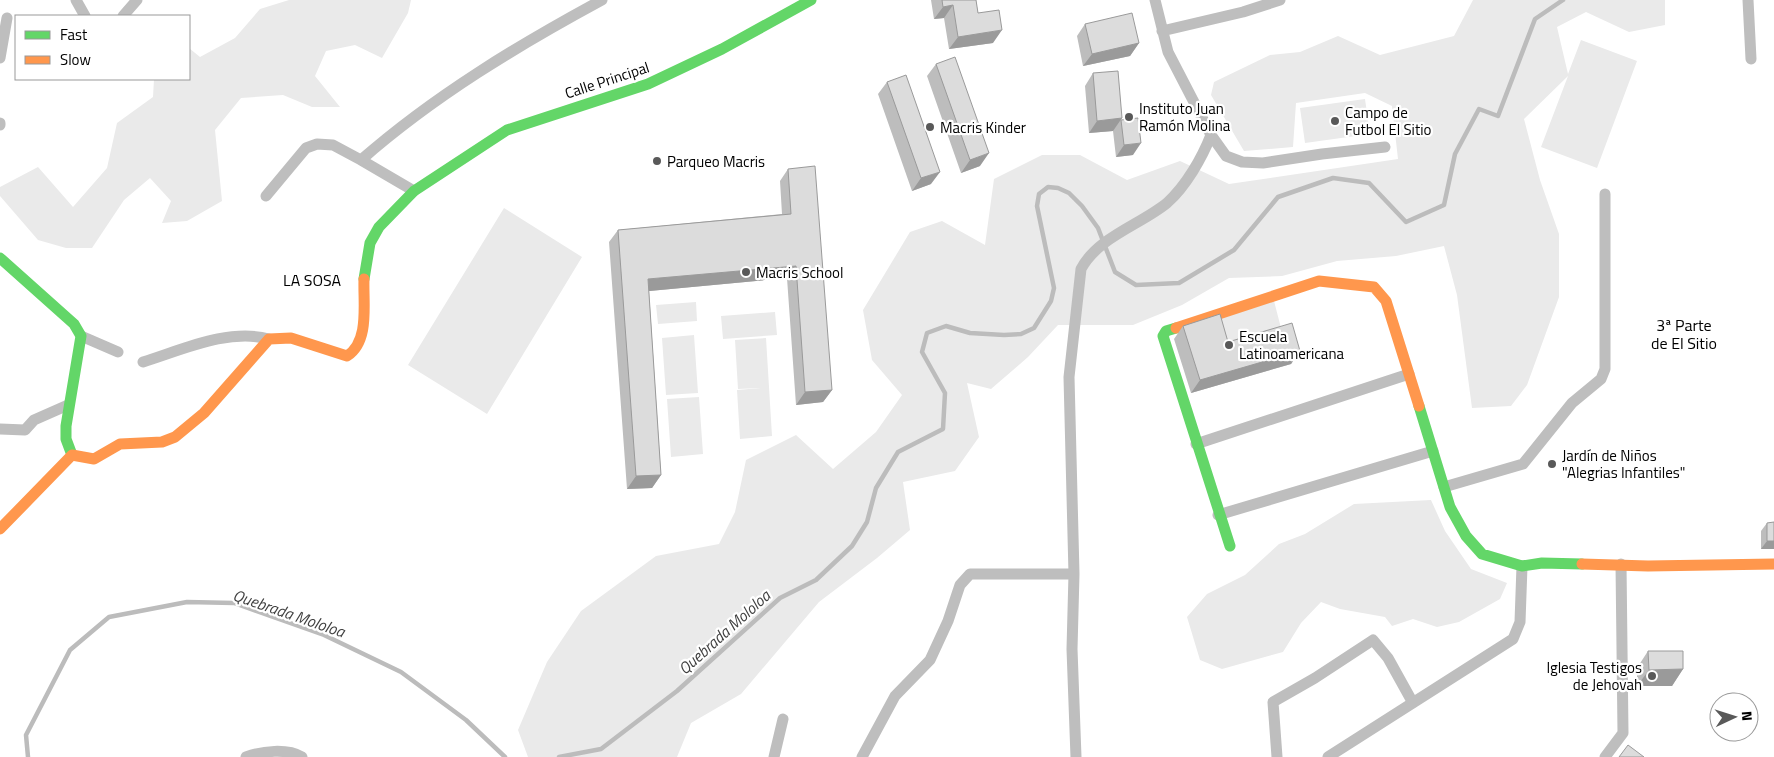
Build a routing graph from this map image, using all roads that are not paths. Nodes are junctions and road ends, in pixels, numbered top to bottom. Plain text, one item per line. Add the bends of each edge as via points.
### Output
1 (76, 0) edge
2 (137, 0) edge
3 (602, 0) edge
4 (811, 0) edge
5 (1155, 0) edge
6 (1280, 0) edge
7 (1748, 0) edge
8 (84, 15) edge
9 (124, 15) edge
10 (8, 18) edge
11 (1162, 30) junction
12 (0, 58) edge
13 (1751, 59) dead end
14 (1211, 135) junction
15 (1385, 147) dead end
16 (361, 160) junction
17 (414, 190) junction
18 (1605, 194) dead end
19 (266, 196) dead end
20 (0, 258) edge
21 (81, 336) junction
22 (269, 339) junction
23 (118, 352) dead end
24 (144, 362) dead end
25 (1409, 374) junction
26 (68, 405) junction
27 (0, 429) edge
28 (1196, 444) junction
29 (1433, 451) junction
30 (72, 456) junction
31 (1444, 486) junction
32 (1218, 515) junction
33 (0, 529) edge
34 (1230, 546) dead end
35 (1621, 564) junction
36 (1774, 564) edge
37 (1522, 566) junction
38 (1074, 574) junction
39 (1414, 703) junction
40 (783, 719) dead end
41 (246, 757) edge
42 (302, 757) edge
43 (774, 757) edge
44 (862, 757) edge
45 (1076, 757) edge
46 (1277, 757) edge
47 (1328, 757) edge
48 (1605, 757) edge

1 - 8 street
2 - 9 street
3 - 16 street via 544,31 451,90
4 - 17 street, Calle Principal via 722,49 648,84 507,130
5 - 11 street
6 - 11 street via 1243,12
7 - 13 street
10 - 12 street
11 - 14 street via 1168,52
14 - 15 street via 1226,156 1242,162 1264,164
14 - 38 street via 1205,151 1167,202 1100,248 1081,269 1069,377
16 - 17 street
16 - 19 street via 333,145 317,144 306,148
17 - 22 street, Calle Principal via 379,227 370,243 362,338 356,350 347,356 291,338
18 - 31 street via 1605,369 1601,380 1572,403 1523,464
20 - 21 street via 74,324
21 - 23 street
21 - 26 street
22 - 24 street via 254,335 236,336
22 - 30 street via 187,428 162,442 138,441 117,445 91,461
25 - 28 street
25 - 28 street via 1386,301 1374,287 1319,281 1166,331 1163,336
25 - 29 street
26 - 27 street via 34,420 25,430
26 - 30 street via 66,440
28 - 32 street
29 - 31 street
29 - 32 street
30 - 33 street
31 - 37 street via 1450,507 1466,536 1482,554
32 - 34 street
35 - 36 street
35 - 37 street via 1542,563
35 - 48 street via 1624,734
37 - 39 street via 1520,622 1513,639
38 - 44 street via 970,574 960,585 930,660 896,696
38 - 45 street via 1072,649
39 - 46 street via 1388,658 1373,640 1273,702
39 - 47 street
40 - 43 street
41 - 42 street via 284,752

